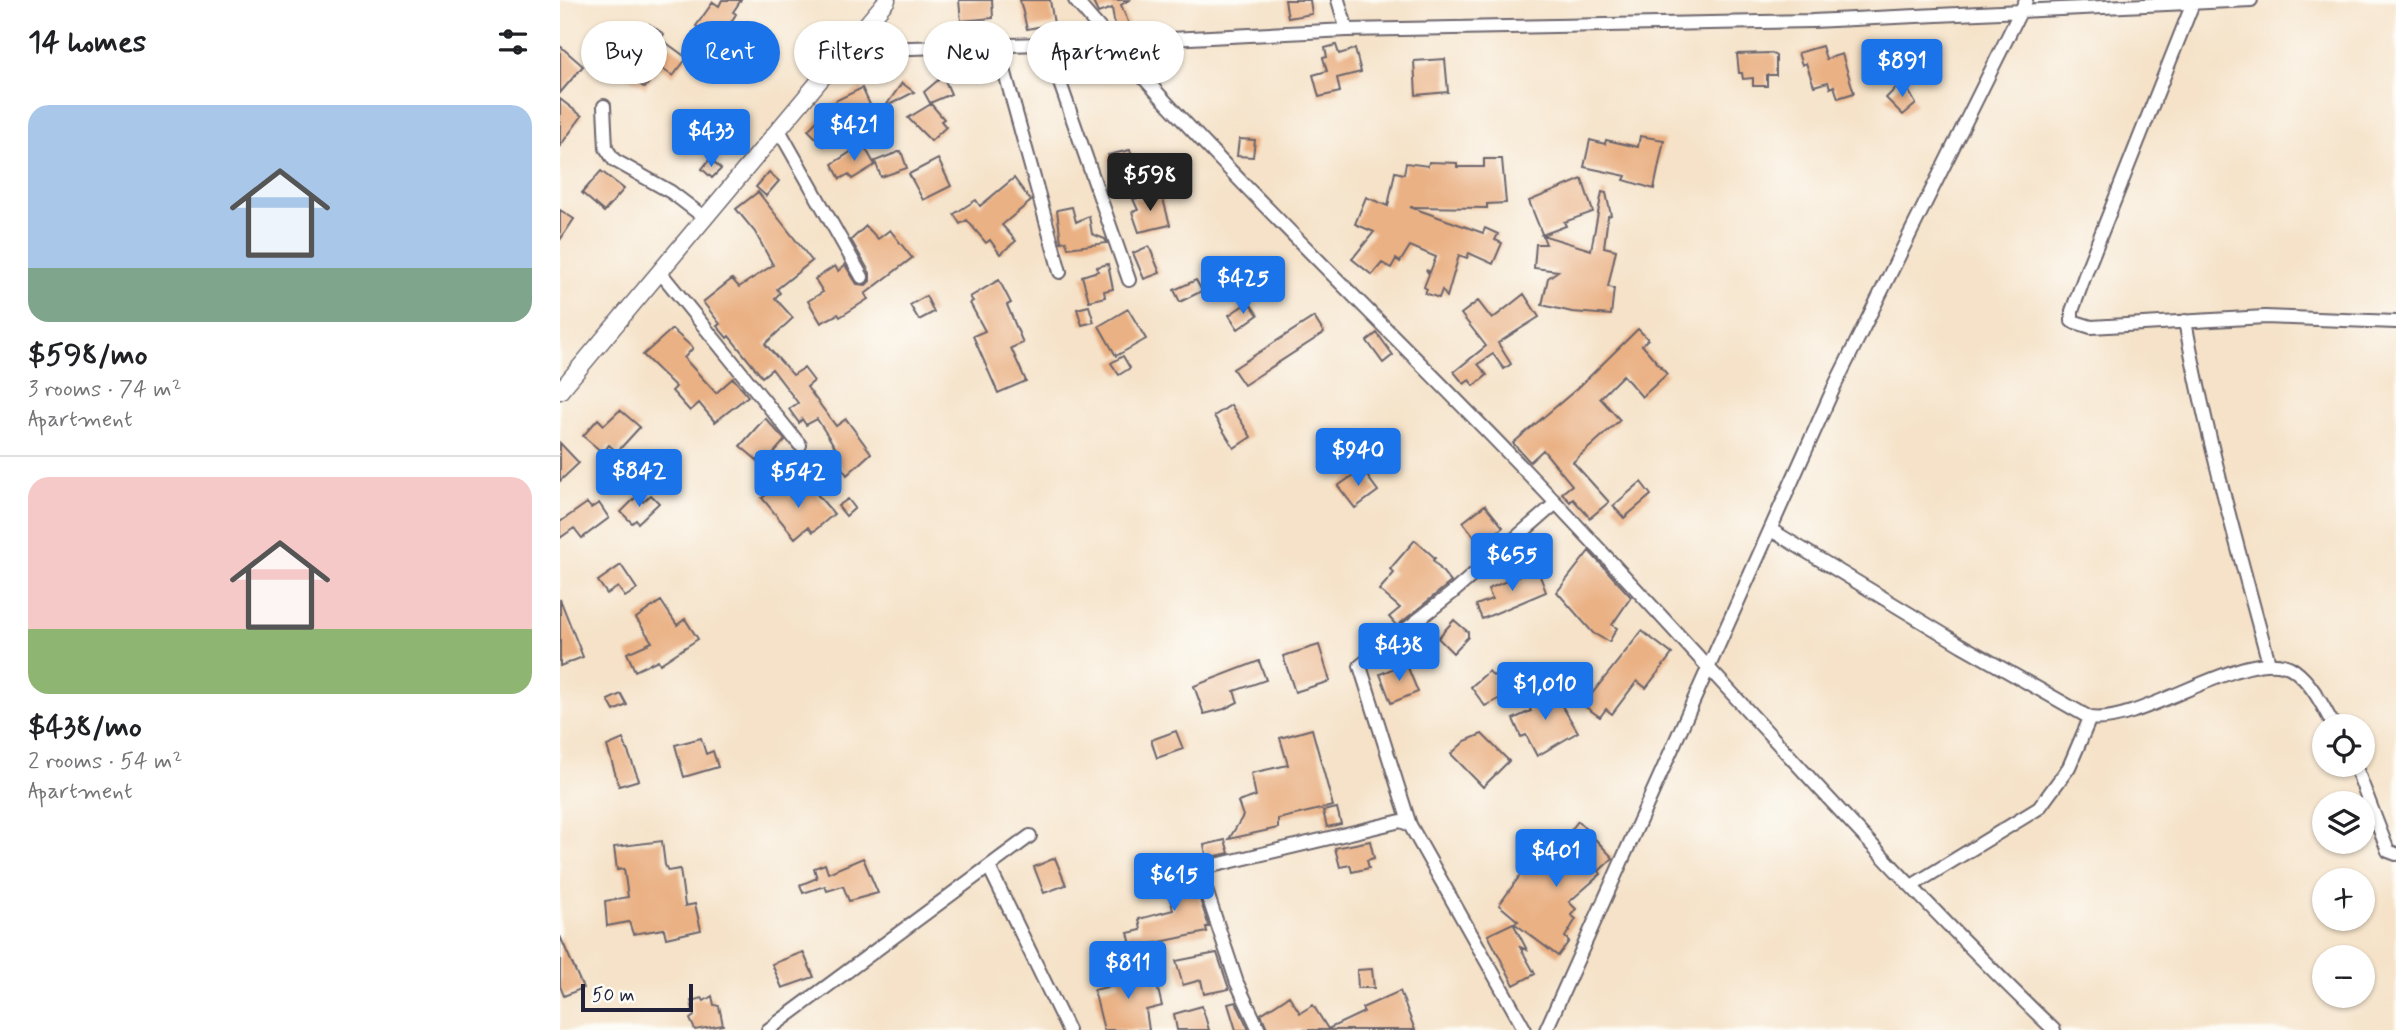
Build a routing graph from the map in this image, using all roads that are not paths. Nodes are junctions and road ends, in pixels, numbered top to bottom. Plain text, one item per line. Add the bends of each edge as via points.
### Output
1 (887, 0) edge
2 (1075, 0) edge
3 (1338, 0) edge
4 (2251, 0) edge
5 (2193, 3) junction
6 (2024, 5) edge
7 (870, 21) edge
8 (1093, 21) edge
9 (1347, 30) junction
10 (1184, 38) edge
11 (818, 84) edge
12 (1008, 84) edge
13 (1060, 84) edge
14 (1152, 84) edge
15 (604, 106) dead end
16 (779, 130) junction
17 (705, 218) junction
18 (660, 272) junction
19 (1060, 272) dead end
20 (862, 277) dead end
21 (1129, 279) dead end
22 (2185, 321) junction
23 (2396, 322) edge
24 (560, 391) edge
25 (800, 445) dead end
26 (1556, 503) junction
27 (1771, 530) junction
28 (2269, 663) junction
29 (1710, 667) junction
30 (2327, 714) edge
31 (2090, 718) junction
32 (2360, 777) edge
33 (1410, 825) junction
34 (1030, 836) dead end
35 (2396, 854) edge
36 (989, 867) junction
37 (1913, 885) junction
38 (768, 1030) edge
39 (1069, 1030) edge
40 (1259, 1030) edge
41 (1525, 1030) edge
42 (1546, 1030) edge
43 (2054, 1030) edge

1 - 7 street
2 - 8 street
3 - 9 street
4 - 5 street
5 - 6 street
5 - 22 street via 2071,317 2075,323 2091,327
6 - 9 street via 1812,21
6 - 27 street via 1872,308
9 - 10 street
11 - 16 street
12 - 19 street
13 - 21 street
14 - 26 street
15 - 17 street via 606,148 614,160 671,192
16 - 17 street
16 - 20 street
17 - 18 street
18 - 24 street
18 - 25 street
22 - 23 street via 2265,317
22 - 28 street via 2226,506
26 - 29 street
26 - 33 street via 1360,666
27 - 29 street
27 - 31 street
28 - 30 street via 2295,671 2313,689
28 - 31 street via 2234,671 2129,712 2101,720
29 - 37 street
29 - 42 street
31 - 37 street via 2069,767 2039,808
32 - 35 street via 2388,851
33 - 40 street via 1401,821 1199,869 1237,983
33 - 41 street
34 - 36 street
36 - 38 street
36 - 39 street
37 - 43 street

